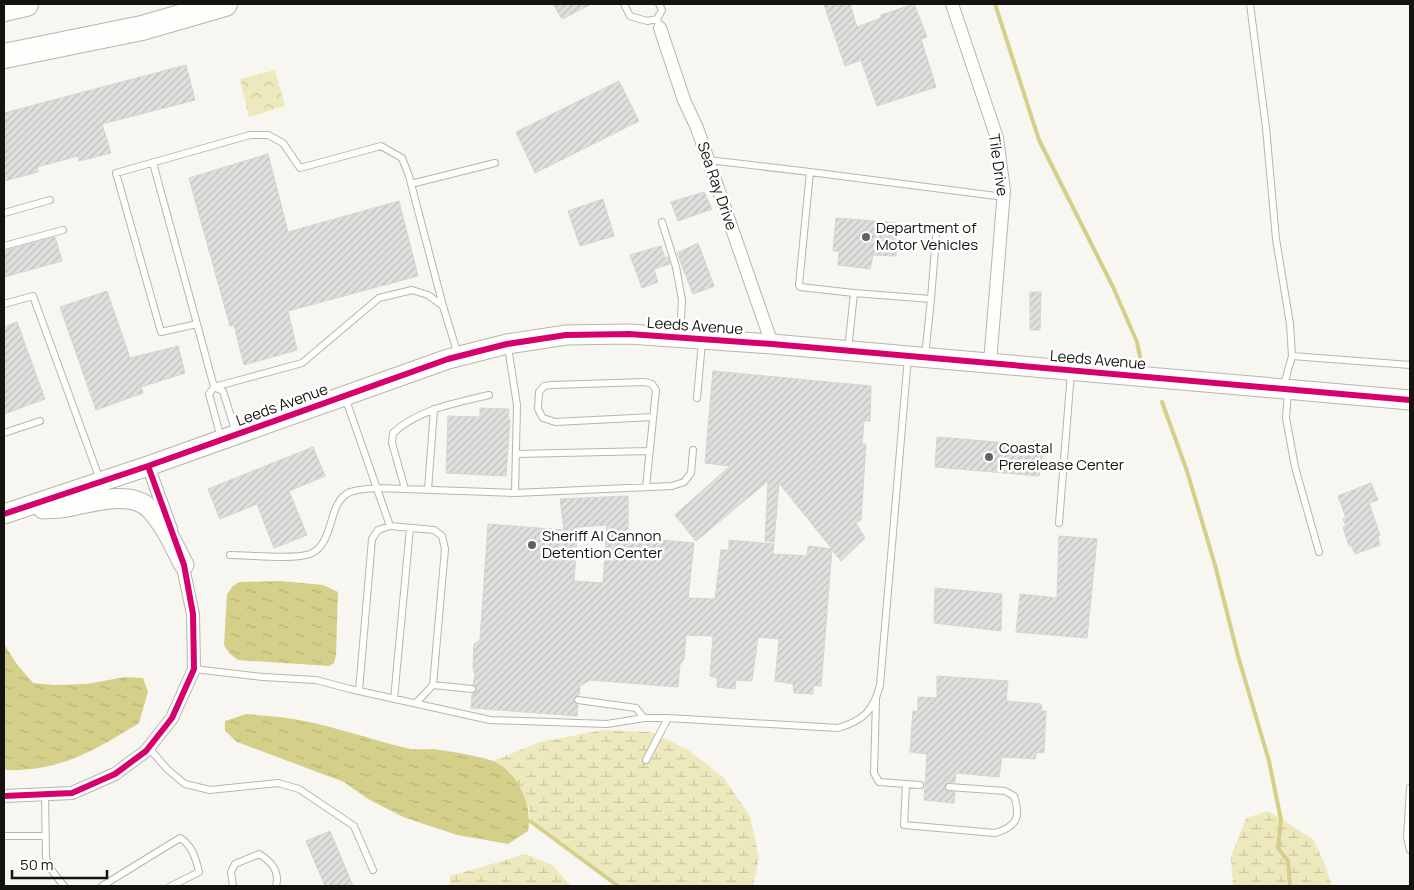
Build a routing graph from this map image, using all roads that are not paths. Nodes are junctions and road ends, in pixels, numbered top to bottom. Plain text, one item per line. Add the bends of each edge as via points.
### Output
1 (26, 4) edge
2 (225, 4) edge
3 (624, 4) edge
4 (659, 4) edge
5 (952, 4) edge
6 (1250, 4) edge
7 (4, 9) edge
8 (659, 23) junction
9 (142, 28) junction
10 (4, 56) edge
11 (4, 70) edge
12 (708, 160) junction
13 (153, 162) junction
14 (495, 163) dead end
15 (810, 172) junction
16 (411, 184) junction
17 (1004, 197) junction
18 (50, 200) dead end
19 (4, 213) edge
20 (662, 222) dead end
21 (63, 230) dead end
22 (936, 236) dead end
23 (4, 246) edge
24 (854, 293) junction
25 (931, 299) junction
26 (4, 304) edge
27 (443, 306) junction
28 (197, 324) junction
29 (680, 338) junction
30 (703, 339) junction
31 (507, 344) junction
32 (772, 344) junction
33 (848, 351) junction
34 (458, 356) junction
35 (1292, 356) junction
36 (917, 357) junction
37 (990, 363) junction
38 (1410, 365) edge
39 (1072, 370) junction
40 (214, 387) junction
41 (1285, 389) junction
42 (490, 395) dead end
43 (345, 396) junction
44 (697, 398) dead end
45 (1410, 400) edge
46 (434, 409) junction
47 (654, 417) junction
48 (40, 421) dead end
49 (4, 433) edge
50 (229, 437) junction
51 (693, 450) dead end
52 (650, 451) junction
53 (516, 454) junction
54 (148, 466) junction
55 (100, 482) junction
56 (646, 487) junction
57 (377, 488) junction
58 (405, 489) junction
59 (428, 490) junction
60 (515, 493) junction
61 (11, 512) edge
62 (1059, 523) dead end
63 (390, 526) junction
64 (410, 528) junction
65 (1319, 552) dead end
66 (230, 555) dead end
67 (184, 565) junction
68 (194, 669) junction
69 (433, 685) junction
70 (472, 689) dead end
71 (359, 691) junction
72 (394, 698) junction
73 (578, 700) dead end
74 (876, 700) junction
75 (416, 703) junction
76 (644, 718) junction
77 (668, 718) junction
78 (149, 748) junction
79 (646, 760) dead end
80 (906, 784) junction
81 (920, 785) dead end
82 (949, 787) dead end
83 (1410, 788) edge
84 (45, 794) junction
85 (4, 796) edge
86 (4, 836) edge
87 (46, 836) junction
88 (1410, 850) edge
89 (373, 870) dead end
90 (64, 886) edge
91 (102, 886) edge
92 (171, 886) edge
93 (233, 886) edge
94 (276, 886) edge

1 - 7 highway
2 - 9 highway
3 - 8 lane via 630,16
4 - 8 lane via 662,10
5 - 17 street, Tile Drive via 997,138
6 - 35 lane
8 - 12 street, Sea Ray Drive
9 - 10 highway
9 - 11 highway
12 - 15 lane
12 - 32 street, Sea Ray Drive
13 - 16 lane via 250,135 268,135 282,143 300,168 381,146 402,158
13 - 28 lane
13 - 28 lane via 116,173 161,332
14 - 16 lane
15 - 17 lane
15 - 24 lane via 798,285 800,288
16 - 27 lane
17 - 37 street, Tile Drive
18 - 19 lane
20 - 29 lane via 682,300
21 - 23 lane
22 - 25 lane
24 - 25 lane
24 - 33 lane
25 - 36 lane
26 - 55 lane via 33,296
27 - 34 lane
27 - 40 lane via 428,295 412,290 379,298 302,363
28 - 40 lane
29 - 30 street, Leeds Avenue
29 - 31 street, Leeds Avenue via 629,334 566,335
30 - 32 street, Leeds Avenue
30 - 44 lane
31 - 34 street, Leeds Avenue
31 - 53 lane via 518,405
32 - 33 street, Leeds Avenue
33 - 36 street, Leeds Avenue
34 - 43 street, Leeds Avenue
35 - 38 lane
35 - 41 lane
36 - 37 street, Leeds Avenue
36 - 74 lane
37 - 39 street, Leeds Avenue
39 - 41 street, Leeds Avenue
39 - 62 lane
40 - 50 lane via 209,394
40 - 50 lane via 223,391
41 - 45 street, Leeds Avenue
41 - 65 lane via 1292,448
42 - 46 lane
43 - 50 street, Leeds Avenue
43 - 57 lane
46 - 58 lane via 393,433 392,443
46 - 59 lane
47 - 47 lane via 656,390 645,382 552,385 544,386 538,392 538,409 543,418 555,422
47 - 52 lane
48 - 49 lane
50 - 54 street, Leeds Avenue
51 - 56 lane via 691,473 684,482
52 - 53 lane
52 - 56 lane
53 - 60 lane
54 - 55 street, Leeds Avenue
54 - 67 street
55 - 61 street, Leeds Avenue
56 - 60 lane
57 - 58 lane
57 - 63 lane
57 - 66 lane via 349,493 340,501 323,544 312,553 300,556
58 - 59 lane
59 - 60 lane
61 - 67 street via 60,508 116,498 137,501 149,508 162,523
63 - 64 lane
63 - 71 lane via 378,530 372,539
64 - 69 lane via 434,530 442,536 444,549
64 - 72 lane
67 - 68 street via 193,614
68 - 71 lane via 316,680
68 - 78 street via 172,718
69 - 70 lane
69 - 75 lane
71 - 72 lane
72 - 75 lane
73 - 76 lane via 636,708
74 - 77 lane via 853,724 838,728
74 - 80 lane via 874,773 879,782
75 - 76 lane via 490,720 607,724
76 - 77 lane
77 - 79 lane
78 - 84 street via 115,774 72,793
78 - 89 lane via 185,784 210,790 278,783 299,790 354,826
80 - 81 lane
80 - 82 lane via 904,825 995,833 1005,831 1016,821 1018,810 1014,796 1005,791
83 - 88 lane via 1407,838
84 - 85 street
84 - 87 lane
86 - 87 lane
87 - 90 lane via 46,858
91 - 92 lane via 180,838 186,842 199,872
93 - 94 lane via 231,872 235,864 259,854 268,859 275,869

